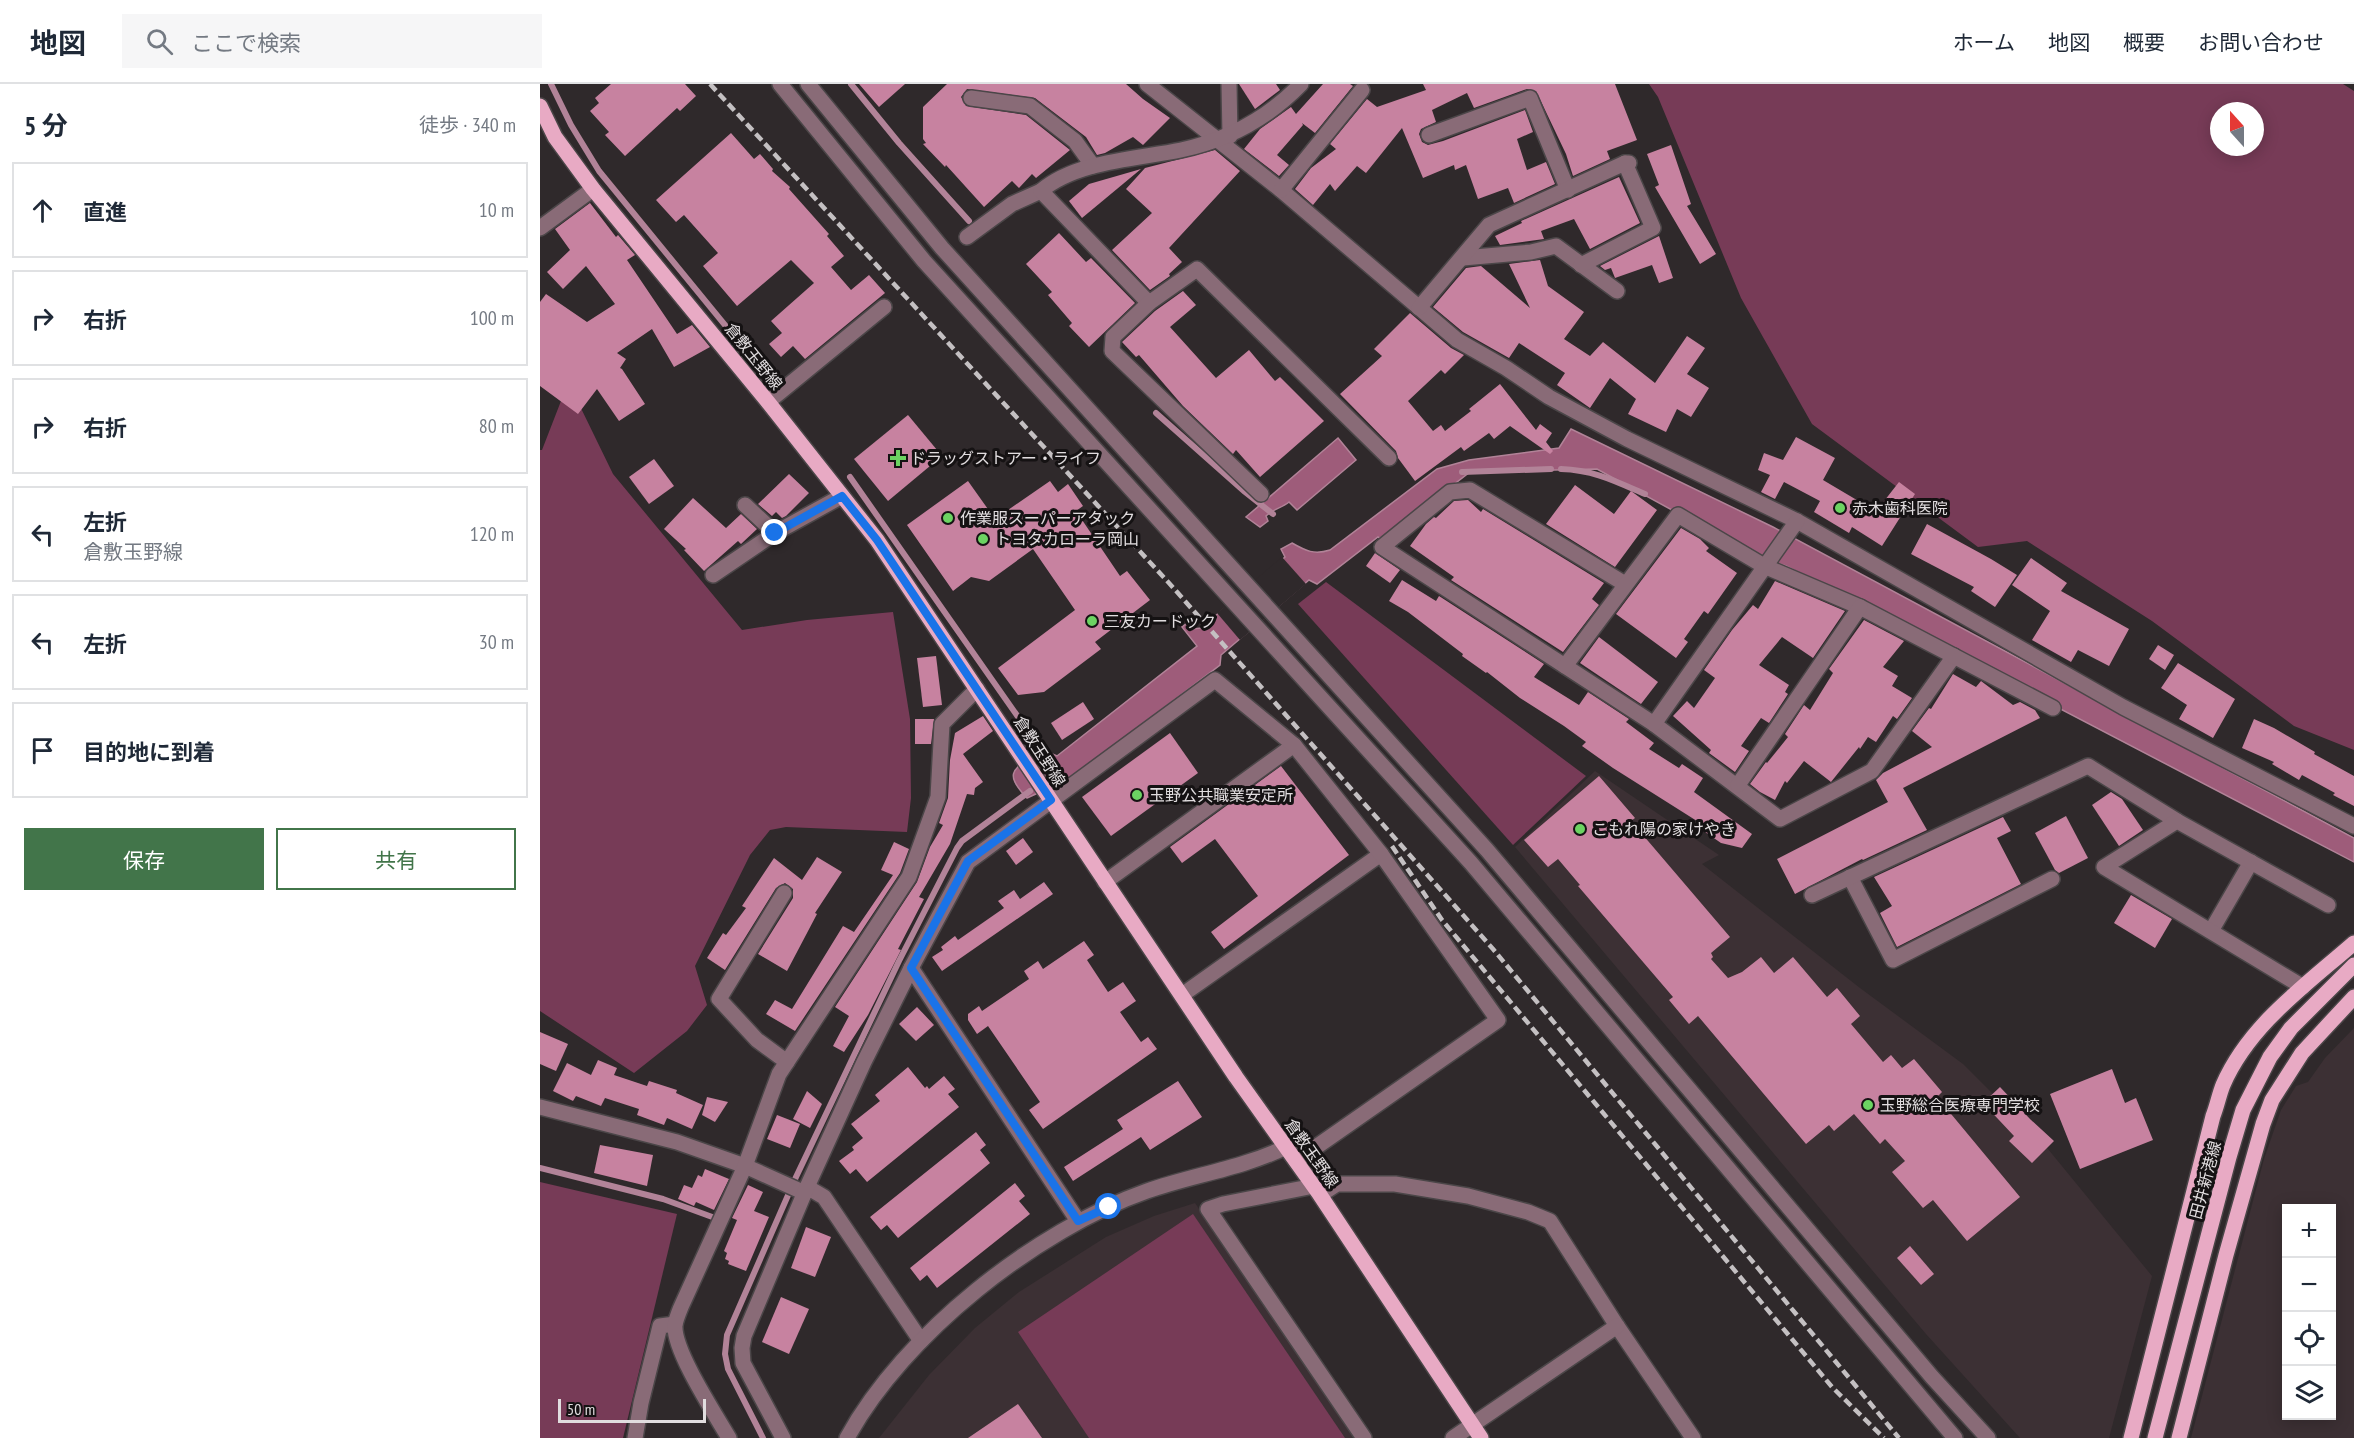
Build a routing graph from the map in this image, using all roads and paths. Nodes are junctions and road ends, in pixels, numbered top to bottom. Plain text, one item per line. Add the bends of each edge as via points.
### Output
1 (780, 84) edge
2 (808, 84) edge
3 (1147, 84) edge
4 (1228, 84) edge
5 (1301, 84) edge
6 (1362, 90) dead end
7 (970, 98) dead end
8 (540, 106) edge
9 (1429, 135) dead end
10 (1223, 138) junction
11 (1093, 166) junction
12 (593, 189) junction
13 (1281, 190) junction
14 (1568, 190) junction
15 (1041, 191) junction
16 (540, 228) edge
17 (967, 237) dead end
18 (1463, 258) junction
19 (1581, 265) junction
20 (1617, 291) dead end
21 (1149, 303) junction
22 (884, 307) dead end
23 (1419, 308) junction
24 (768, 402) junction
25 (1389, 458) dead end
26 (1261, 494) dead end
27 (842, 496) junction
28 (745, 505) dead end
29 (1797, 521) junction
30 (775, 533) junction
31 (1764, 566) junction
32 (712, 575) dead end
33 (1625, 584) junction
34 (1860, 607) junction
35 (1954, 656) junction
36 (1565, 666) junction
37 (977, 689) junction
38 (2053, 708) dead end
39 (1654, 724) junction
40 (1294, 745) junction
41 (1738, 785) junction
42 (1048, 795) junction
43 (2177, 821) junction
44 (2354, 826) edge
45 (1381, 854) junction
46 (2251, 862) junction
47 (1850, 877) junction
48 (2052, 879) dead end
49 (1105, 882) junction
50 (784, 893) dead end
51 (1812, 895) dead end
52 (2328, 905) dead end
53 (2211, 931) junction
54 (2354, 943) edge
55 (2354, 965) edge
56 (911, 968) junction
57 (2303, 987) junction
58 (1182, 995) junction
59 (2354, 997) edge
60 (787, 1062) junction
61 (540, 1107) edge
62 (1286, 1147) junction
63 (1296, 1161) junction
64 (745, 1166) junction
65 (799, 1188) junction
66 (1317, 1191) junction
67 (1078, 1221) junction
68 (675, 1324) junction
69 (1617, 1326) junction
70 (921, 1341) junction
71 (1472, 1425) junction
72 (635, 1438) edge
73 (729, 1438) edge
74 (783, 1438) edge
75 (847, 1438) edge
76 (1364, 1438) edge
77 (1453, 1438) edge
78 (1481, 1438) edge
79 (1693, 1438) edge
80 (1955, 1438) edge
81 (1988, 1438) edge
82 (2131, 1438) edge
83 (2154, 1438) edge
84 (2179, 1438) edge

1 - 80 street via 924,261 1470,863
2 - 81 street via 942,248 1501,866 1932,1377
3 - 10 street
4 - 10 street
5 - 10 street via 1268,114
6 - 13 street
7 - 11 street via 1030,106 1075,141
8 - 12 main road, 倉敷玉野線 via 555,137
9 - 14 street via 1530,98
10 - 11 street via 1184,150
10 - 13 street
11 - 15 street
12 - 16 street
12 - 24 main road, 倉敷玉野線
13 - 23 street
14 - 18 street via 1489,225
14 - 19 street via 1627,163 1653,228
15 - 17 street via 1012,204
15 - 21 street
18 - 19 street via 1556,246
18 - 23 street
19 - 20 street
21 - 25 street via 1197,269
21 - 26 street via 1113,337 1112,351
22 - 24 street
23 - 29 street via 1457,340 1549,397
24 - 27 main road, 倉敷玉野線
27 - 30 street
27 - 37 main road, 倉敷玉野線 via 877,540
28 - 30 street
29 - 31 street
29 - 44 street via 2123,707
30 - 32 street
31 - 33 street via 1678,515
31 - 34 street
31 - 39 street
33 - 36 street
33 - 36 street via 1470,490 1450,492 1382,547
34 - 35 street
34 - 41 street
35 - 38 street
35 - 41 street via 1872,771 1780,819
36 - 39 street
37 - 42 main road, 倉敷玉野線
37 - 60 street via 942,724 938,797 909,877
39 - 41 street
40 - 42 street via 1215,680
40 - 45 street
40 - 49 street
42 - 49 main road, 倉敷玉野線
42 - 56 street via 968,861
43 - 46 street
43 - 47 street via 2088,766
43 - 53 street via 2104,867
45 - 58 street
45 - 63 street via 1498,1020
46 - 52 street
46 - 53 street
47 - 48 street via 1893,960
47 - 51 street
49 - 58 main road, 倉敷玉野線
50 - 60 street via 719,999 757,1040
53 - 57 street
54 - 57 main road
55 - 83 main road, 田井新港線 via 2291,1028 2270,1057 2243,1110
56 - 65 street
56 - 67 street
57 - 82 main road via 2270,1016 2223,1085
58 - 62 main road, 倉敷玉野線
59 - 84 main road via 2302,1053 2272,1100 2226,1255
60 - 64 street
61 - 64 street via 677,1142
62 - 63 main road, 倉敷玉野線
62 - 67 street via 1266,1157 1146,1191
63 - 66 main road, 倉敷玉野線
64 - 65 street
64 - 68 street
65 - 70 street via 824,1197
65 - 74 street via 742,1348 743,1363
66 - 69 street via 1337,1184 1395,1184 1468,1196 1539,1216 1550,1221
66 - 71 main road, 倉敷玉野線
66 - 76 street via 1208,1209
67 - 70 street via 1003,1270
68 - 72 street via 660,1326
68 - 73 street via 677,1341
69 - 71 street
69 - 79 street
70 - 75 street via 888,1379
71 - 77 street
71 - 78 main road, 倉敷玉野線

